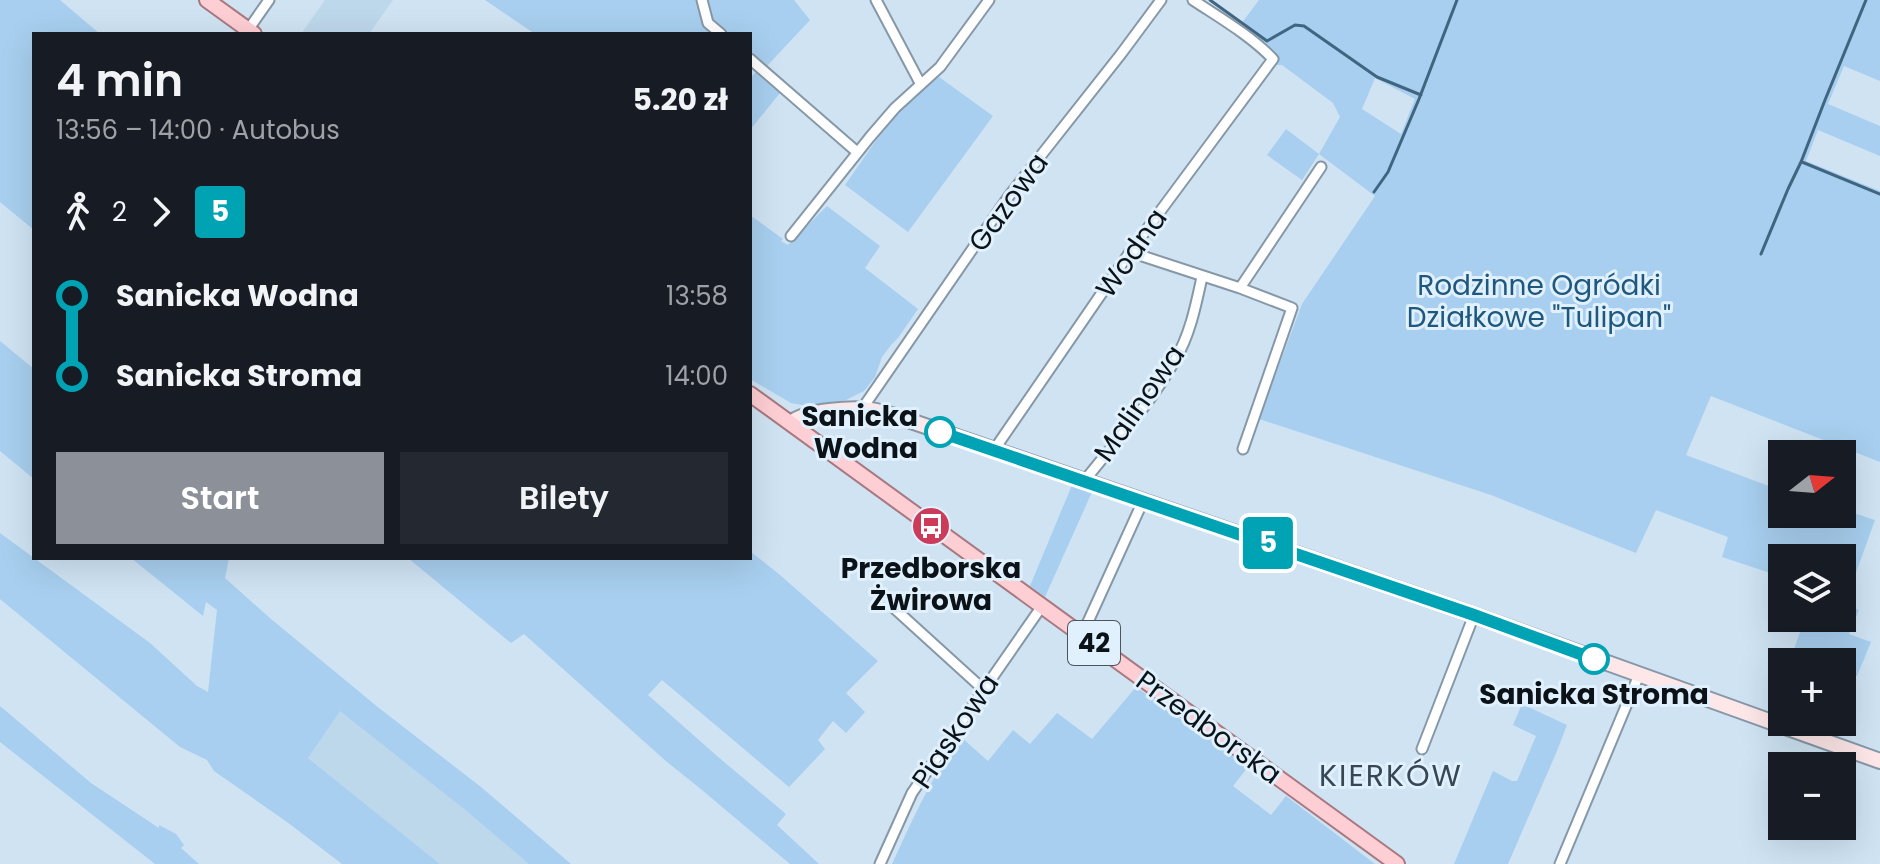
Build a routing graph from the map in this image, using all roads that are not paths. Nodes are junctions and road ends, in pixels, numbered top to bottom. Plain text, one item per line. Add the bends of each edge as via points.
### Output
1 (207, 0) edge
2 (269, 0) edge
3 (702, 0) edge
4 (876, 0) edge
5 (989, 0) edge
6 (1161, 0) edge
7 (1193, 0) edge
8 (251, 32) edge
9 (719, 32) edge
10 (752, 61) edge
11 (920, 83) junction
12 (857, 152) junction
13 (1321, 167) dead end
14 (791, 236) dead end
15 (1130, 252) junction
16 (1202, 277) junction
17 (1240, 288) junction
18 (752, 395) edge
19 (862, 409) junction
20 (791, 423) junction
21 (1243, 449) dead end
22 (994, 450) junction
23 (1085, 480) junction
24 (1143, 501) junction
25 (1042, 606) junction
26 (895, 609) dead end
27 (1474, 615) junction
28 (1082, 635) junction
29 (1639, 675) junction
30 (983, 689) junction
31 (1422, 749) dead end
32 (1879, 757) edge
33 (880, 864) edge
34 (1397, 864) edge
35 (1560, 864) edge

1 - 8 main road
2 - 8 street
3 - 9 street via 708,23
4 - 11 street
5 - 11 street via 940,67
6 - 19 street, Gazowa via 1009,196
7 - 15 street, Wodna via 1273,59
10 - 12 street
11 - 12 street
12 - 14 street
13 - 17 street
15 - 16 street
15 - 22 street, Wodna
16 - 17 street
16 - 23 street, Malinowa via 1177,358
17 - 21 street via 1292,308
18 - 20 main road, Przedborska / 42
19 - 20 street via 803,416
19 - 22 street
20 - 25 main road, Przedborska / 42
22 - 23 street
23 - 24 street
24 - 27 street
24 - 28 street
25 - 28 main road, Przedborska / 42
25 - 30 street, Piaskowa
26 - 30 street
27 - 29 street
27 - 31 street
28 - 34 main road, Przedborska / 42
29 - 32 street
29 - 35 street
30 - 33 street, Piaskowa via 912,793

